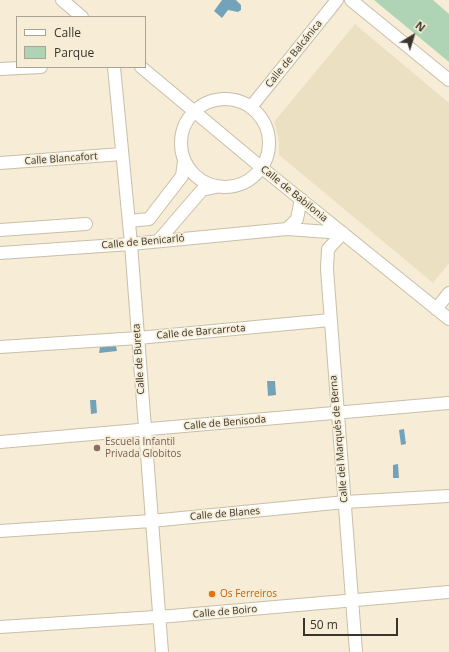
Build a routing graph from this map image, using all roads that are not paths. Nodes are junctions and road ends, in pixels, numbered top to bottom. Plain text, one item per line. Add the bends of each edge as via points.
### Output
1 (62, 0) edge
2 (337, 0) edge
3 (351, 0) edge
4 (81, 16) edge
5 (20, 68) edge
6 (114, 68) edge
7 (141, 68) edge
8 (0, 69) edge
9 (449, 80) edge
10 (251, 107) junction
11 (193, 111) junction
12 (122, 154) junction
13 (184, 161) junction
14 (0, 163) edge
15 (262, 168) junction
16 (216, 187) junction
17 (301, 199) junction
18 (129, 221) junction
19 (86, 224) dead end
20 (287, 229) junction
21 (0, 230) edge
22 (343, 233) junction
23 (159, 240) junction
24 (131, 244) junction
25 (0, 253) edge
26 (449, 293) edge
27 (436, 308) junction
28 (449, 319) edge
29 (330, 320) junction
30 (138, 338) junction
31 (0, 347) edge
32 (449, 403) edge
33 (337, 413) junction
34 (145, 430) junction
35 (0, 442) edge
36 (449, 496) edge
37 (345, 502) junction
38 (151, 521) junction
39 (0, 532) edge
40 (449, 592) edge
41 (352, 600) junction
42 (159, 617) junction
43 (0, 627) edge
44 (162, 652) edge
45 (356, 652) edge

1 - 4 street
2 - 10 street, Calle de Balcánica
3 - 9 street
5 - 8 street
6 - 12 street, Calle de Bureta
7 - 11 street, Calle de Babilonia
10 - 11 street via 237,100 221,98 206,102
10 - 15 street via 261,117 267,129 268,156
11 - 13 street via 185,122 181,134 180,148
11 - 15 street, Calle de Babilonia
12 - 14 street, Calle Blancafort
12 - 18 street, Calle de Bureta
13 - 16 street via 191,173
13 - 18 street via 182,176 149,219
15 - 16 street via 253,178 242,184 229,188
15 - 17 street, Calle de Babilonia
16 - 23 street via 202,190
17 - 20 street via 297,219
17 - 22 street, Calle de Babilonia
18 - 24 street, Calle de Bureta
19 - 21 street
20 - 22 street, Calle de Benicarló
20 - 23 street, Calle de Benicarló
22 - 27 street, Calle de Babilonia
22 - 29 street, Calle del Marqués de Berna via 328,249
23 - 24 street, Calle de Benicarló
24 - 25 street, Calle de Benicarló
24 - 30 street, Calle de Bureta
26 - 27 street
27 - 28 street, Calle de Babilonia
29 - 30 street, Calle de Barcarrota
29 - 33 street, Calle del Marqués de Berna
30 - 31 street, Calle de Barcarrota
30 - 34 street, Calle de Bureta
32 - 33 street, Calle de Benisoda
33 - 34 street, Calle de Benisoda
33 - 37 street, Calle del Marqués de Berna
34 - 35 street, Calle de Benisoda
34 - 38 street, Calle de Bureta
36 - 37 street, Calle de Blanes
37 - 38 street, Calle de Blanes
37 - 41 street, Calle del Marqués de Berna
38 - 39 street, Calle de Blanes
38 - 42 street, Calle de Bureta
40 - 41 street, Calle de Boiro
41 - 42 street, Calle de Boiro
41 - 45 street, Calle del Marqués de Berna
42 - 43 street, Calle de Boiro
42 - 44 street, Calle de Bureta

